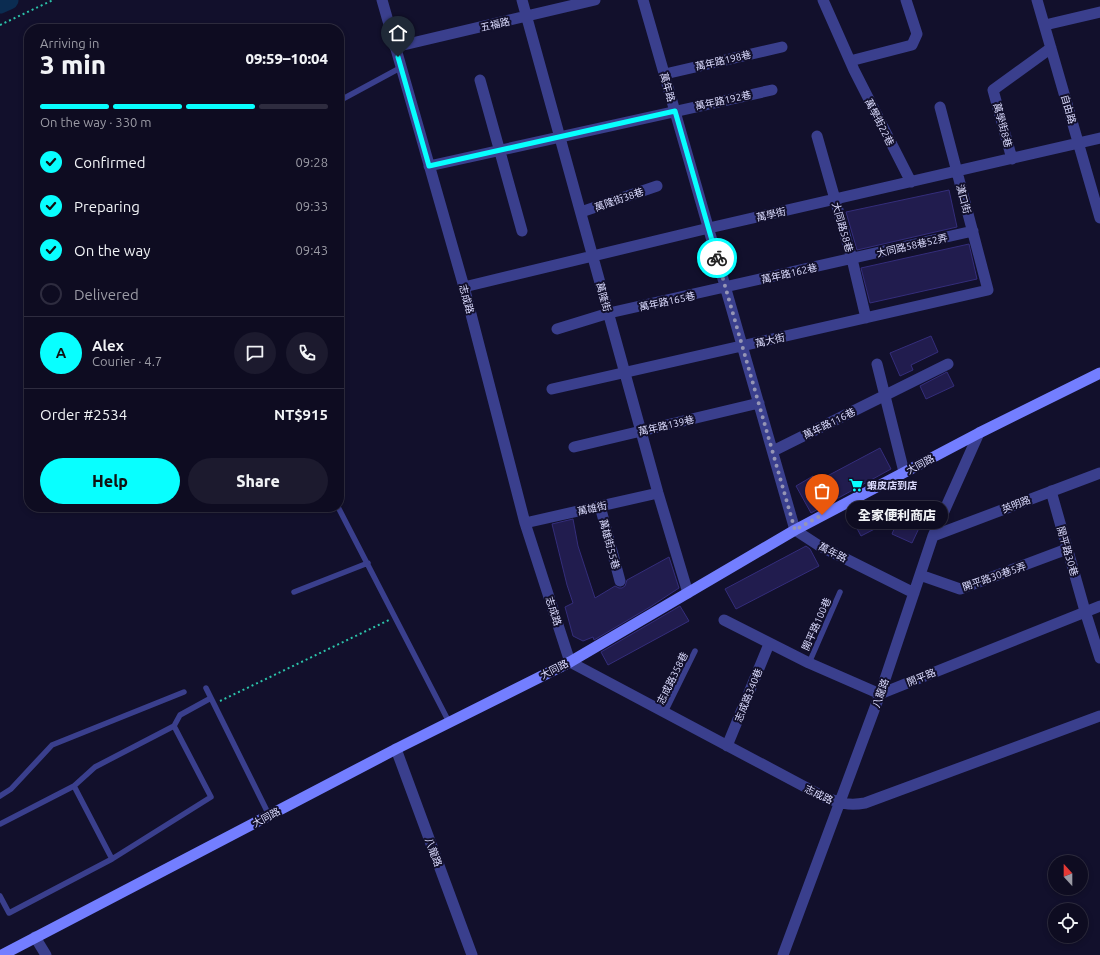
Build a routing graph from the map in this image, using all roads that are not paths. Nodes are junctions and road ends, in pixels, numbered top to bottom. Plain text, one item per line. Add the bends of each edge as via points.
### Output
1 (382, 0) edge
2 (522, 0) edge
3 (595, 0) edge
4 (643, 0) edge
5 (823, 0) edge
6 (906, 0) edge
7 (1037, 0) edge
8 (1100, 12) edge
9 (527, 16) junction
10 (1045, 25) junction
11 (395, 47) junction
12 (782, 47) dead end
13 (1051, 48) junction
14 (850, 61) junction
15 (400, 68) junction
16 (665, 74) junction
17 (480, 80) dead end
18 (772, 90) dead end
19 (344, 98) edge
20 (940, 107) dead end
21 (675, 111) junction
22 (817, 136) dead end
23 (561, 137) junction
24 (1100, 138) edge
25 (1079, 144) junction
26 (500, 150) junction
27 (1012, 159) junction
28 (429, 166) junction
29 (957, 171) junction
30 (911, 182) junction
31 (657, 186) dead end
32 (834, 199) junction
33 (1098, 202) edge
34 (581, 212) junction
35 (1100, 218) edge
36 (709, 228) junction
37 (973, 231) junction
38 (522, 232) dead end
39 (593, 256) junction
40 (852, 259) junction
41 (464, 287) junction
42 (726, 288) junction
43 (988, 290) joint
44 (609, 314) junction
45 (866, 318) junction
46 (557, 329) dead end
47 (743, 347) junction
48 (877, 364) dead end
49 (948, 364) dead end
50 (625, 372) junction
51 (1100, 373) edge
52 (552, 389) dead end
53 (885, 395) junction
54 (759, 403) junction
55 (641, 430) junction
56 (979, 433) junction
57 (574, 447) dead end
58 (773, 450) junction
59 (904, 472) junction
60 (1100, 473) edge
61 (1051, 491) junction
62 (658, 493) junction
63 (600, 506) junction
64 (341, 512) edge
65 (525, 523) junction
66 (795, 530) junction
67 (933, 536) junction
68 (1067, 549) junction
69 (368, 563) junction
70 (920, 575) junction
71 (620, 581) dead end
72 (294, 592) dead end
73 (840, 592) dead end
74 (688, 593) junction
75 (914, 593) junction
76 (1100, 606) edge
77 (1085, 611) junction
78 (724, 620) dead end
79 (769, 644) junction
80 (695, 651) dead end
81 (1100, 658) edge
82 (570, 662) junction
83 (809, 663) junction
84 (206, 688) dead end
85 (184, 692) dead end
86 (880, 694) junction
87 (211, 698) junction
88 (665, 712) junction
89 (1100, 716) edge
90 (449, 722) junction
91 (174, 726) junction
92 (728, 746) junction
93 (396, 749) junction
94 (74, 786) junction
95 (0, 796) edge
96 (840, 804) junction
97 (269, 815) junction
98 (0, 824) edge
99 (112, 859) junction
100 (0, 896) edge
101 (35, 937) junction
102 (2, 955) edge
103 (46, 955) edge
104 (472, 955) edge
105 (782, 955) edge

1 - 11 street, 志成路
2 - 9 street, 萬隆街
3 - 9 street, 五福路
4 - 16 street, 萬年路
5 - 14 street, 萬學街22巷
6 - 14 street via 916,34 912,44
7 - 10 street, 自由路
8 - 10 street
9 - 11 street, 五福路
9 - 23 street, 萬隆街
10 - 13 street, 自由路
11 - 15 street, 志成路
12 - 16 street, 萬年路198巷
13 - 25 street, 自由路
13 - 27 street, 萬學街8巷 via 993,90
14 - 30 street, 萬學街22巷
15 - 19 lane
15 - 28 street, 志成路
16 - 21 street, 萬年路
17 - 26 street
18 - 21 street, 萬年路192巷
20 - 29 street, 漢口街
21 - 23 street, 萬年路192巷
21 - 36 street, 萬年路
22 - 32 street, 大同路58巷
23 - 26 street, 萬年路192巷
23 - 34 street, 萬隆街
24 - 25 street, 萬學街
25 - 27 street, 萬學街
25 - 33 street, 自由路
26 - 28 street, 萬年路192巷
26 - 38 street
27 - 29 street, 萬學街
28 - 41 street, 志成路
29 - 30 street, 萬學街
29 - 37 street, 漢口街
30 - 32 street, 萬學街
31 - 34 street, 萬隆街38巷
32 - 36 street, 萬學街
32 - 40 street, 大同路58巷
33 - 35 street, 自由路
34 - 39 street, 萬隆街
36 - 39 street, 萬學街
36 - 42 street, 萬年路
37 - 40 street, 大同路58巷52弄
37 - 43 street, 漢口街
39 - 41 street, 萬學街
39 - 44 street, 萬隆街
40 - 42 street, 萬年路162巷
40 - 45 street, 大同路58巷
41 - 65 street, 志成路
42 - 44 street, 萬年路165巷
42 - 47 street, 萬年路
43 - 45 street, 萬大街
44 - 46 street, 萬年路165巷
44 - 50 street, 萬隆街
45 - 47 street, 萬大街
47 - 50 street, 萬大街
47 - 54 street, 萬年路
48 - 53 street
49 - 53 street, 萬年路116巷
50 - 52 street, 萬大街
50 - 55 street, 萬隆街
51 - 56 main road, 大同路
53 - 58 street, 萬年路116巷
53 - 59 street
54 - 55 street, 萬年路139巷
54 - 58 street, 萬年路
55 - 57 street, 萬年路139巷
55 - 62 street, 萬隆街
56 - 59 main road, 大同路
56 - 67 street, 八龍路
58 - 66 street, 萬年路
59 - 66 main road, 大同路
60 - 61 street, 英明路
61 - 67 street, 英明路
61 - 68 street, 開平路30巷
62 - 63 street, 萬雄街
62 - 74 street, 萬隆街
63 - 65 street, 萬雄街
63 - 71 street, 萬雄街55巷
64 - 69 lane
65 - 82 street, 志成路
66 - 74 main road, 大同路
66 - 75 street, 萬年路 via 818,545
67 - 70 street, 八龍路
68 - 70 street, 開平路30巷5弄 via 960,589
68 - 77 street, 開平路30巷
69 - 72 lane
69 - 90 lane
70 - 75 street, 八龍路
73 - 83 lane, 開平路100巷
74 - 82 main road, 大同路
75 - 86 street, 八龍路
76 - 77 street, 開平路
77 - 81 street, 開平路30巷
77 - 86 street, 開平路
78 - 79 street
79 - 83 street
79 - 92 street, 志成路340巷
80 - 88 lane, 志成路358巷
82 - 88 street, 志成路
82 - 90 main road, 大同路
83 - 86 street
84 - 87 lane
85 - 95 lane via 52,745 11,789
86 - 96 street, 八龍路
87 - 91 lane via 180,715
87 - 97 lane
88 - 92 street, 志成路
89 - 96 street, 志成路 via 865,803
90 - 93 main road, 大同路
91 - 94 lane via 94,767
91 - 99 lane via 211,797
92 - 96 street, 志成路
93 - 97 main road, 大同路
93 - 104 street, 八龍路
94 - 98 lane
94 - 99 lane
96 - 105 street, 八龍路
97 - 101 main road, 大同路
99 - 100 lane via 9,914
101 - 102 main road, 大同路
101 - 103 street

